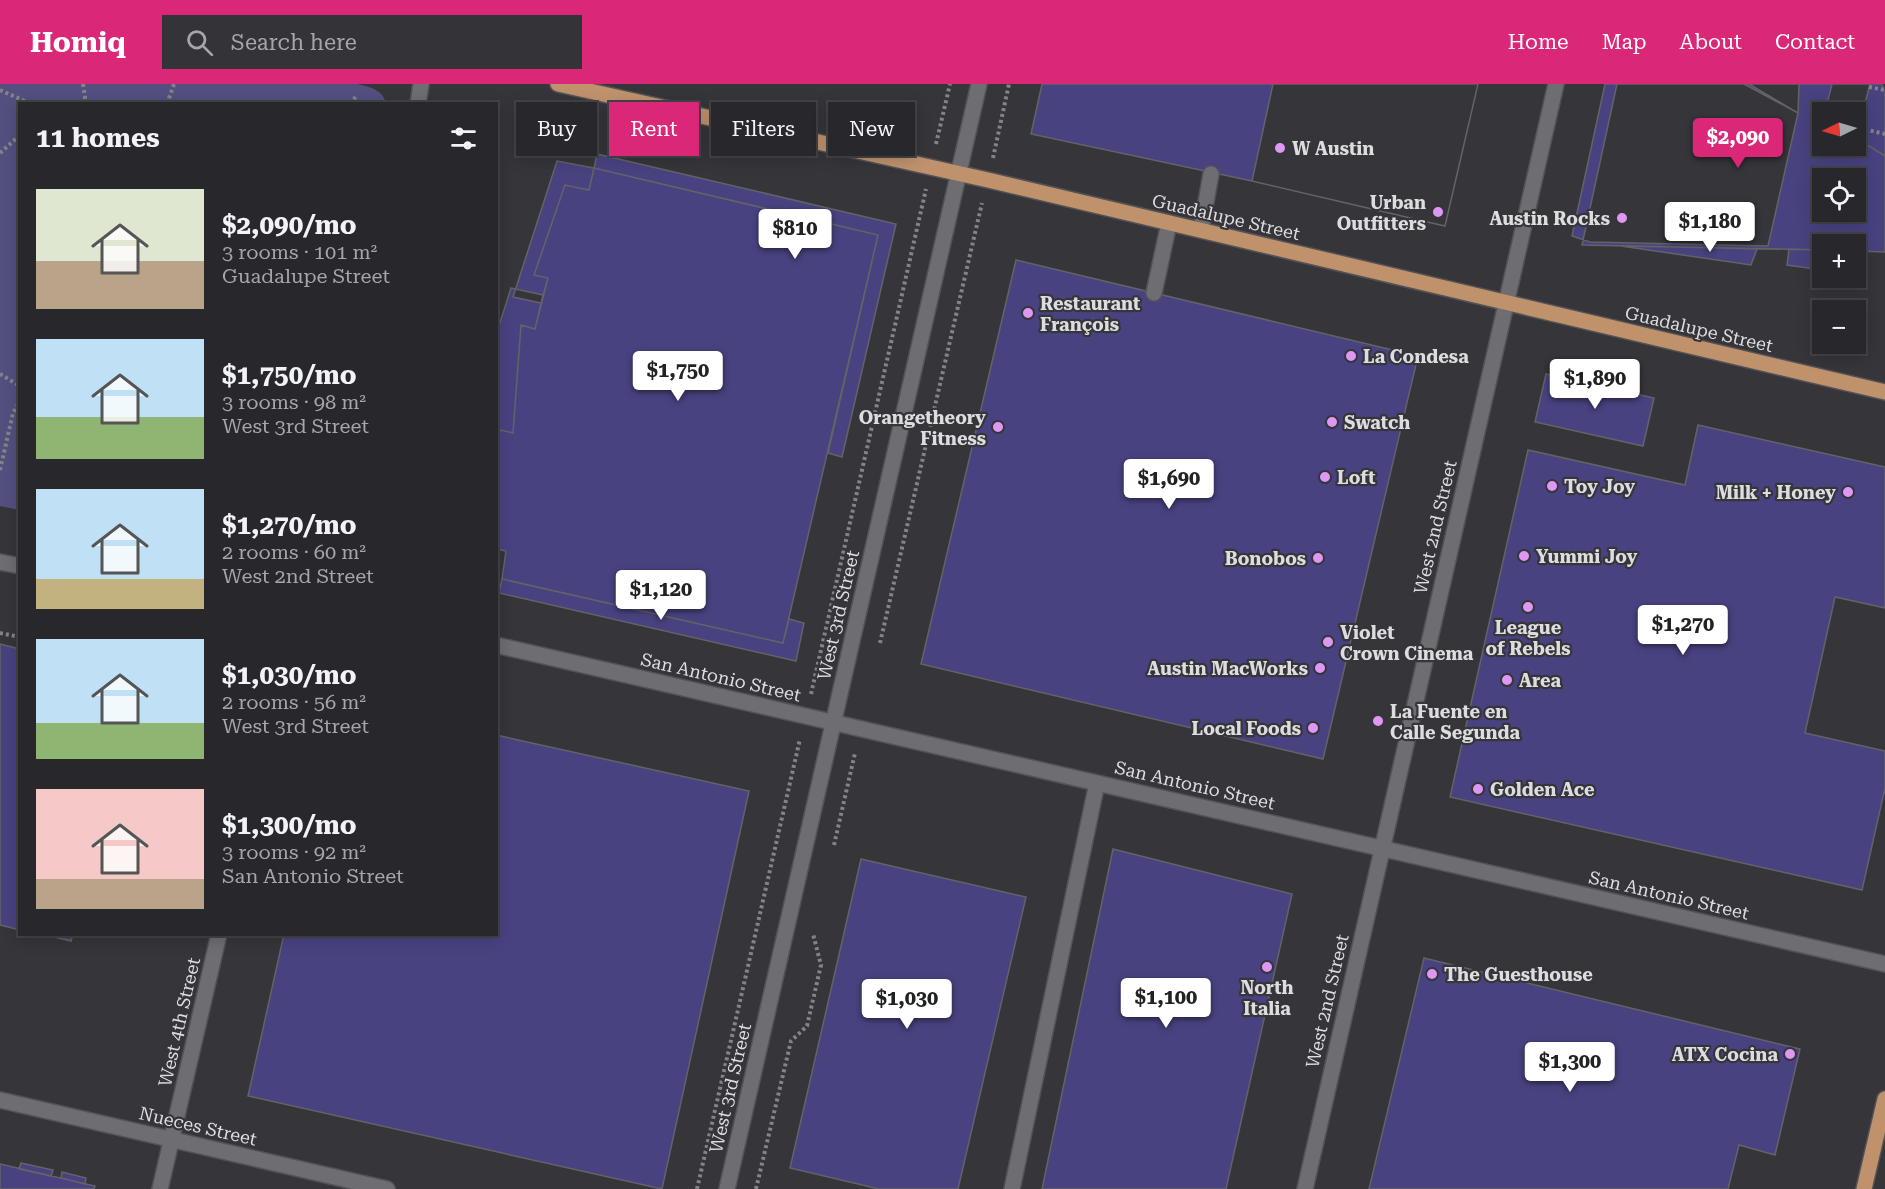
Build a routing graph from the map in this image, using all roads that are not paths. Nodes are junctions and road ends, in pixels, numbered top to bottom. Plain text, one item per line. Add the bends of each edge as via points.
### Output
1 (421, 84) edge
2 (558, 84) edge
3 (979, 84) edge
4 (1556, 84) edge
5 (418, 102) edge
6 (1212, 174) dead end
7 (959, 175) junction
8 (1169, 224) junction
9 (1201, 230) junction
10 (1154, 293) dead end
11 (1507, 302) junction
12 (1885, 392) edge
13 (0, 562) edge
14 (18, 566) edge
15 (498, 645) edge
16 (833, 723) junction
17 (1097, 783) junction
18 (1382, 849) junction
19 (219, 936) edge
20 (1885, 964) edge
21 (1885, 1099) edge
22 (0, 1100) edge
23 (171, 1140) junction
24 (160, 1189) edge
25 (387, 1189) edge
26 (727, 1189) edge
27 (1012, 1189) edge
28 (1305, 1189) edge
29 (1864, 1189) edge

1 - 5 street
2 - 7 main road, Guadalupe Street
3 - 7 street, West 3rd Street
4 - 11 street, West 2nd Street
6 - 9 street
7 - 8 main road, Guadalupe Street
7 - 16 street, West 3rd Street
8 - 9 main road, Guadalupe Street
8 - 10 street
9 - 11 main road, Guadalupe Street
11 - 12 main road, Guadalupe Street
11 - 18 street, West 2nd Street
13 - 14 street
15 - 16 street, San Antonio Street
16 - 17 street, San Antonio Street
16 - 26 street, West 3rd Street
17 - 18 street, San Antonio Street
17 - 27 street
18 - 20 street, San Antonio Street
18 - 28 street, West 2nd Street
19 - 23 street, West 4th Street
21 - 29 main road
22 - 23 street, Nueces Street
23 - 24 street, West 4th Street
23 - 25 street, Nueces Street

